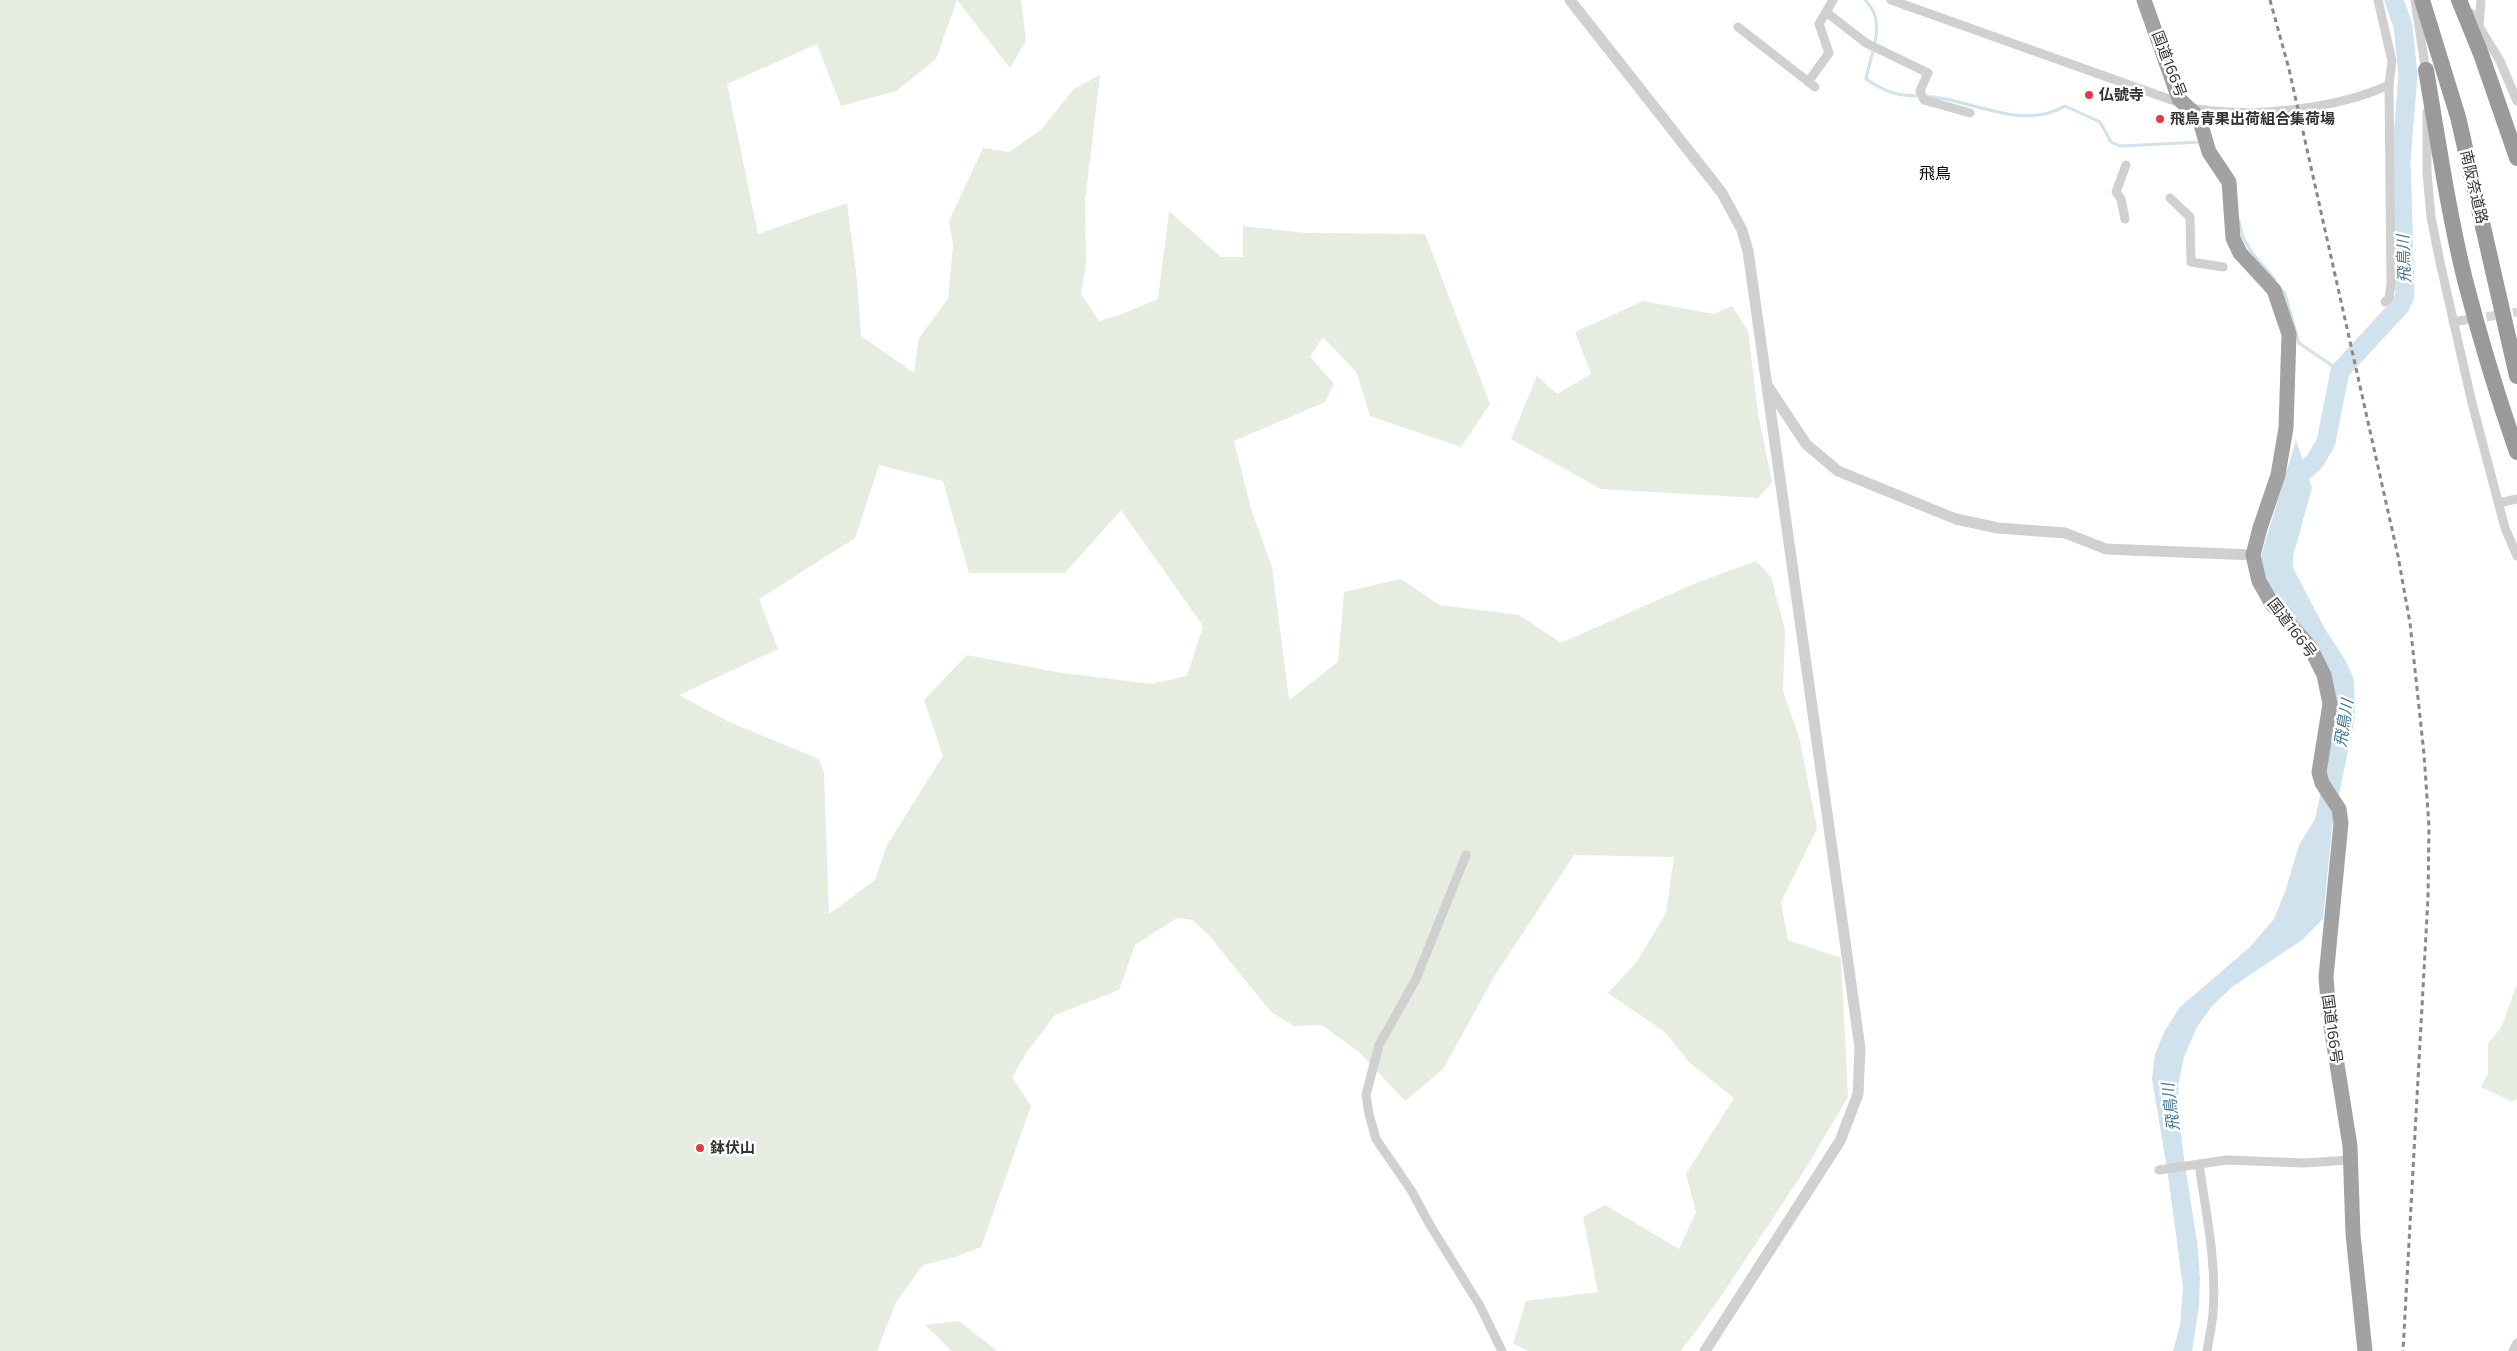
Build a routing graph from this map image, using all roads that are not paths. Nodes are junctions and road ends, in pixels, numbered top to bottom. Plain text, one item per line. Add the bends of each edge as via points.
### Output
1 (1570, 0) edge
2 (1833, 0) edge
3 (1891, 0) edge
4 (2144, 0) edge
5 (2378, 0) edge
6 (2415, 0) edge
7 (2422, 0) edge
8 (2428, 0) edge
9 (2459, 0) edge
10 (2464, 0) edge
11 (2481, 0) edge
12 (1826, 12) junction
13 (2479, 26) junction
14 (1738, 27) dead end
15 (2426, 70) junction
16 (2450, 76) junction
17 (2388, 85) junction
18 (2517, 101) edge
19 (2185, 104) junction
20 (1970, 113) dead end
21 (2517, 158) edge
22 (2126, 165) dead end
23 (2170, 198) dead end
24 (2125, 219) dead end
25 (2223, 267) dead end
26 (2385, 302) dead end
27 (2465, 320) tunnel mouth
28 (2453, 322) junction
29 (2517, 354) edge
30 (2517, 376) edge
31 (1767, 386) junction
32 (2517, 452) edge
33 (2517, 499) edge
34 (2499, 503) junction
35 (2254, 555) junction
36 (2517, 556) edge
37 (1466, 855) dead end
38 (2350, 1160) junction
39 (2200, 1164) junction
40 (2162, 1170) dead end
41 (2517, 1343) edge
42 (1502, 1351) edge
43 (1705, 1351) edge
44 (2208, 1351) edge
45 (2365, 1351) edge
46 (2513, 1351) edge

1 - 31 street via 1722,192 1733,212 1748,251
2 - 12 street
3 - 19 street
4 - 19 highway, 国道166号 via 2173,85
5 - 17 street via 2392,61
6 - 15 street
7 - 16 highway, 南阪奈道路
8 - 16 highway, 南阪奈道路
9 - 21 highway
10 - 13 street
11 - 13 street
12 - 14 street via 1819,24 1828,53 1811,84
12 - 20 street via 1866,43 1928,74 1922,96
13 - 18 street via 2500,61
15 - 28 street via 2427,173 2431,217
15 - 32 highway via 2465,279
16 - 29 highway, 南阪奈道路 via 2492,235
16 - 30 highway, 南阪奈道路
17 - 19 street via 2368,94 2293,109 2216,112
17 - 26 street via 2391,284 2389,298
19 - 35 highway, 国道166号 via 2199,118 2207,146 2229,182 2233,238 2240,253 2274,290 2289,334 2286,428 2278,475
22 - 24 street via 2116,192 2121,199
23 - 25 street via 2190,217 2191,262
27 - 28 street
28 - 34 street
31 - 35 street via 1806,444 1826,462 1851,478 1956,519 1998,528 2065,533 2106,548
31 - 43 street via 1860,1048 1858,1094 1840,1141
33 - 34 street
34 - 36 street
35 - 38 highway, 国道166号 via 2259,581 2272,604 2310,647 2324,675 2330,704 2319,772 2341,822 2326,977
37 - 42 street via 1416,979 1379,1045 1366,1094 1376,1139 1411,1190 1480,1306
38 - 39 street via 2304,1163 2228,1160
38 - 45 highway, 国道166号 via 2352,1234
39 - 40 street
39 - 44 street via 2214,1284
41 - 46 street

